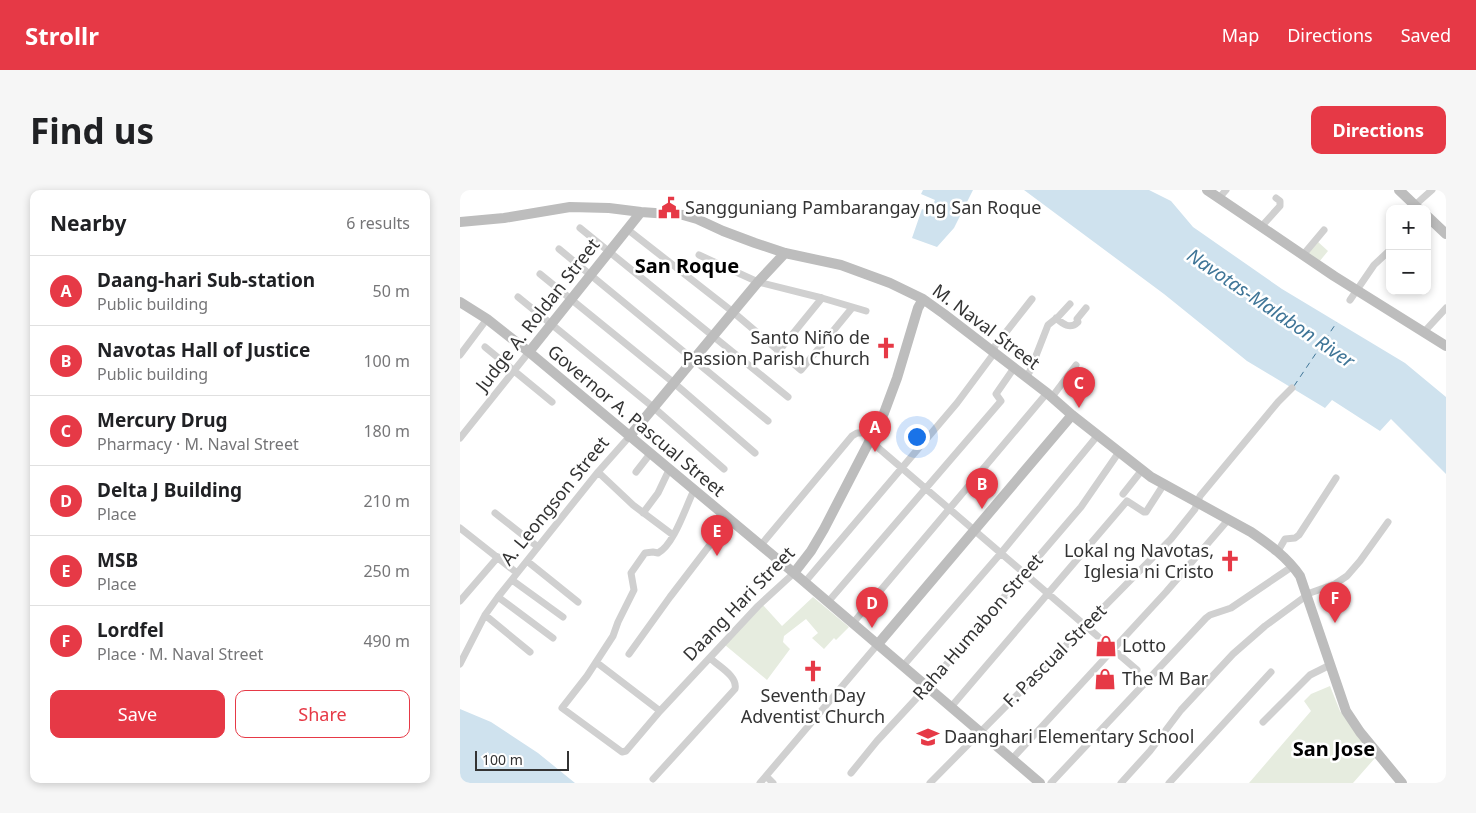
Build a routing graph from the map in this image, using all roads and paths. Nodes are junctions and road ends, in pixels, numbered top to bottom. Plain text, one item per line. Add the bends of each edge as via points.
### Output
1 (1207, 190) edge
2 (1399, 190) edge
3 (1432, 190) edge
4 (1222, 194) edge
5 (1276, 198) dead end
6 (1415, 205) edge
7 (1419, 205) edge
8 (641, 212) junction
9 (1431, 220) edge
10 (460, 222) edge
11 (1261, 227) junction
12 (580, 228) dead end
13 (627, 229) junction
14 (1324, 230) dead end
15 (1446, 234) edge
16 (559, 249) dead end
17 (609, 251) junction
18 (785, 253) junction
19 (1386, 254) edge
20 (699, 255) dead end
21 (1303, 255) junction
22 (540, 274) dead end
23 (590, 275) junction
24 (758, 282) junction
25 (1356, 290) junction
26 (518, 297) dead end
27 (822, 298) junction
28 (571, 299) junction
29 (1032, 299) dead end
30 (923, 300) junction
31 (1350, 300) dead end
32 (460, 302) edge
33 (1070, 304) dead end
34 (852, 308) junction
35 (1086, 308) dead end
36 (1446, 308) edge
37 (866, 311) dead end
38 (733, 312) junction
39 (1056, 318) junction
40 (487, 319) junction
41 (551, 324) junction
42 (1424, 332) junction
43 (713, 336) junction
44 (1446, 346) edge
45 (485, 348) dead end
46 (529, 352) junction
47 (778, 352) junction
48 (994, 352) junction
49 (460, 355) edge
50 (692, 360) junction
51 (1076, 365) dead end
52 (1014, 368) junction
53 (513, 372) junction
54 (1026, 377) junction
55 (674, 383) junction
56 (1292, 388) dead end
57 (1050, 395) junction
58 (788, 397) dead end
59 (552, 402) dead end
60 (653, 408) junction
61 (1072, 415) junction
62 (768, 422) dead end
63 (861, 433) dead end
64 (1098, 435) junction
65 (629, 436) junction
66 (460, 438) edge
67 (869, 440) junction
68 (1119, 452) junction
69 (755, 453) dead end
70 (650, 454) junction
71 (724, 468) dead end
72 (902, 468) junction
73 (670, 470) junction
74 (1142, 470) junction
75 (598, 472) junction
76 (636, 472) dead end
77 (1336, 478) dead end
78 (1164, 484) junction
79 (926, 489) junction
80 (694, 490) junction
81 (1123, 494) dead end
82 (1198, 502) junction
83 (950, 509) junction
84 (495, 513) dead end
85 (643, 513) junction
86 (729, 520) junction
87 (1228, 520) junction
88 (1388, 522) dead end
89 (460, 528) edge
90 (974, 530) junction
91 (673, 535) junction
92 (761, 545) junction
93 (538, 547) junction
94 (1278, 552) junction
95 (1001, 553) junction
96 (498, 557) junction
97 (527, 562) junction
98 (1293, 566) junction
99 (794, 573) junction
100 (1025, 573) junction
101 (515, 576) junction
102 (805, 582) junction
103 (1048, 594) junction
104 (1307, 596) junction
105 (498, 597) junction
106 (460, 601) edge
107 (578, 602) dead end
108 (828, 602) junction
109 (485, 615) junction
110 (562, 617) dead end
111 (853, 623) junction
112 (1085, 625) junction
113 (553, 638) dead end
114 (878, 644) junction
115 (1113, 650) junction
116 (530, 652) dead end
117 (629, 654) dead end
118 (710, 658) junction
119 (596, 662) junction
120 (460, 664) edge
121 (1330, 665) junction
122 (903, 666) junction
123 (1137, 670) dead end
124 (1271, 672) dead end
125 (927, 687) junction
126 (951, 707) junction
127 (660, 712) junction
128 (1264, 722) dead end
129 (980, 732) junction
130 (1012, 759) junction
131 (851, 773) dead end
132 (766, 776) junction
133 (653, 780) dead end
134 (760, 783) edge
135 (773, 783) edge
136 (930, 783) edge
137 (1040, 783) edge
138 (1051, 783) edge
139 (1121, 783) edge
140 (1170, 783) edge
141 (1402, 783) edge

1 - 4 main road
2 - 6 main road
3 - 7 street
4 - 11 main road
5 - 11 street via 1280,206
8 - 10 main road, M. Naval Street via 570,207
8 - 13 main road, Judge A. Roldan Street
8 - 18 main road, M. Naval Street via 683,215
9 - 15 main road
11 - 21 main road
12 - 17 street
13 - 17 main road, Judge A. Roldan Street
13 - 38 street
14 - 21 street
16 - 23 street
17 - 23 main road, Judge A. Roldan Street
17 - 43 street
18 - 24 main road, A. Leongson Street
18 - 30 main road, M. Naval Street via 841,265 890,283
19 - 25 street
20 - 24 street
21 - 25 main road
22 - 28 street
23 - 28 main road, Judge A. Roldan Street
23 - 50 street
24 - 27 street
24 - 38 main road, A. Leongson Street
25 - 31 street
25 - 42 main road
26 - 41 street
27 - 34 street
27 - 47 street
28 - 41 main road, Judge A. Roldan Street
28 - 55 street
29 - 48 street via 995,346
30 - 48 main road, M. Naval Street
30 - 67 main road, Daang Hari Street via 884,414
32 - 40 main road, Governor A. Pascual Street
33 - 39 street
34 - 37 street
34 - 47 street via 801,370
35 - 39 street via 1072,326
36 - 42 street
38 - 43 main road, A. Leongson Street
38 - 47 street
39 - 54 street via 1048,325
40 - 46 main road, Governor A. Pascual Street
40 - 49 street
41 - 46 main road, Judge A. Roldan Street
41 - 60 street
42 - 44 main road
43 - 50 main road, A. Leongson Street
43 - 58 street
45 - 53 street
46 - 53 street, Judge A. Roldan Street
46 - 65 main road, Governor A. Pascual Street
48 - 52 main road, M. Naval Street
48 - 72 street via 957,403
50 - 55 main road, A. Leongson Street
50 - 62 street
51 - 57 street
52 - 54 main road, M. Naval Street
52 - 79 street via 996,394 1001,401
53 - 59 street
53 - 66 street, Judge A. Roldan Street
54 - 57 main road, M. Naval Street
55 - 60 main road, A. Leongson Street
55 - 69 street
56 - 82 street, F. Pascual Street
57 - 61 main road, M. Naval Street
57 - 83 street
60 - 65 main road, A. Leongson Street
60 - 71 street
61 - 64 main road, M. Naval Street
61 - 90 main road
63 - 92 street via 852,436
64 - 68 main road, M. Naval Street
64 - 95 street
65 - 70 main road, Governor A. Pascual Street
65 - 75 street, A. Leongson Street
67 - 72 street
67 - 99 main road, Daang Hari Street via 824,529
68 - 74 main road, M. Naval Street
68 - 100 street, Raha Humabon Street via 1081,507
70 - 73 main road, Governor A. Pascual Street
70 - 76 street
72 - 79 street
72 - 102 street
73 - 80 main road, Governor A. Pascual Street
73 - 85 street
74 - 78 main road, M. Naval Street
74 - 81 street
75 - 85 street
75 - 93 street, A. Leongson Street
77 - 94 street via 1300,535 1285,539
78 - 82 main road, M. Naval Street
78 - 103 street via 1146,512 1127,501
79 - 83 street
79 - 108 street
80 - 86 main road, Governor A. Pascual Street
80 - 91 street
82 - 87 main road, M. Naval Street
82 - 112 street, F. Pascual Street via 1171,539
83 - 90 street
83 - 111 street
84 - 93 street
85 - 91 street
86 - 92 main road, Governor A. Pascual Street
86 - 117 street
87 - 94 main road, M. Naval Street
87 - 115 street
88 - 104 street via 1360,562 1342,581
89 - 96 street
90 - 95 street
90 - 114 main road
91 - 119 street via 660,553 645,554 631,573 634,590 613,636
92 - 99 main road, Governor A. Pascual Street
93 - 97 street, A. Leongson Street
94 - 98 main road, M. Naval Street
95 - 100 street
95 - 122 street
96 - 101 street
96 - 106 street
97 - 101 street, A. Leongson Street
97 - 107 street
98 - 104 main road, M. Naval Street
98 - 138 street via 1231,608 1206,618
99 - 102 main road, Governor A. Pascual Street
99 - 118 street, Daang Hari Street
100 - 103 street
100 - 125 street, Raha Humabon Street
101 - 105 street, A. Leongson Street
101 - 110 street
102 - 108 main road, Governor A. Pascual Street
103 - 112 street
103 - 126 street
104 - 121 main road, M. Naval Street
104 - 139 street via 1291,605 1233,654 1181,710 1150,752
105 - 109 street, A. Leongson Street
105 - 113 street
108 - 111 main road, Governor A. Pascual Street
109 - 116 street
109 - 120 street, A. Leongson Street
111 - 114 main road, Governor A. Pascual Street
112 - 115 street
112 - 129 street, F. Pascual Street
114 - 122 main road, Governor A. Pascual Street
114 - 132 street
115 - 123 street
115 - 130 street
118 - 127 street, Daang Hari Street
118 - 133 street via 731,676 735,689
119 - 127 street
119 - 127 street, Daang Hari Street via 562,708 622,752
121 - 128 street via 1310,675
121 - 141 main road, M. Naval Street via 1346,711
122 - 125 main road, Governor A. Pascual Street
124 - 140 street
125 - 126 main road, Governor A. Pascual Street
125 - 131 street, Raha Humabon Street
126 - 129 main road, Governor A. Pascual Street
129 - 130 main road, Governor A. Pascual Street
129 - 136 street, F. Pascual Street
130 - 137 main road, Governor A. Pascual Street
132 - 134 street
132 - 135 street

